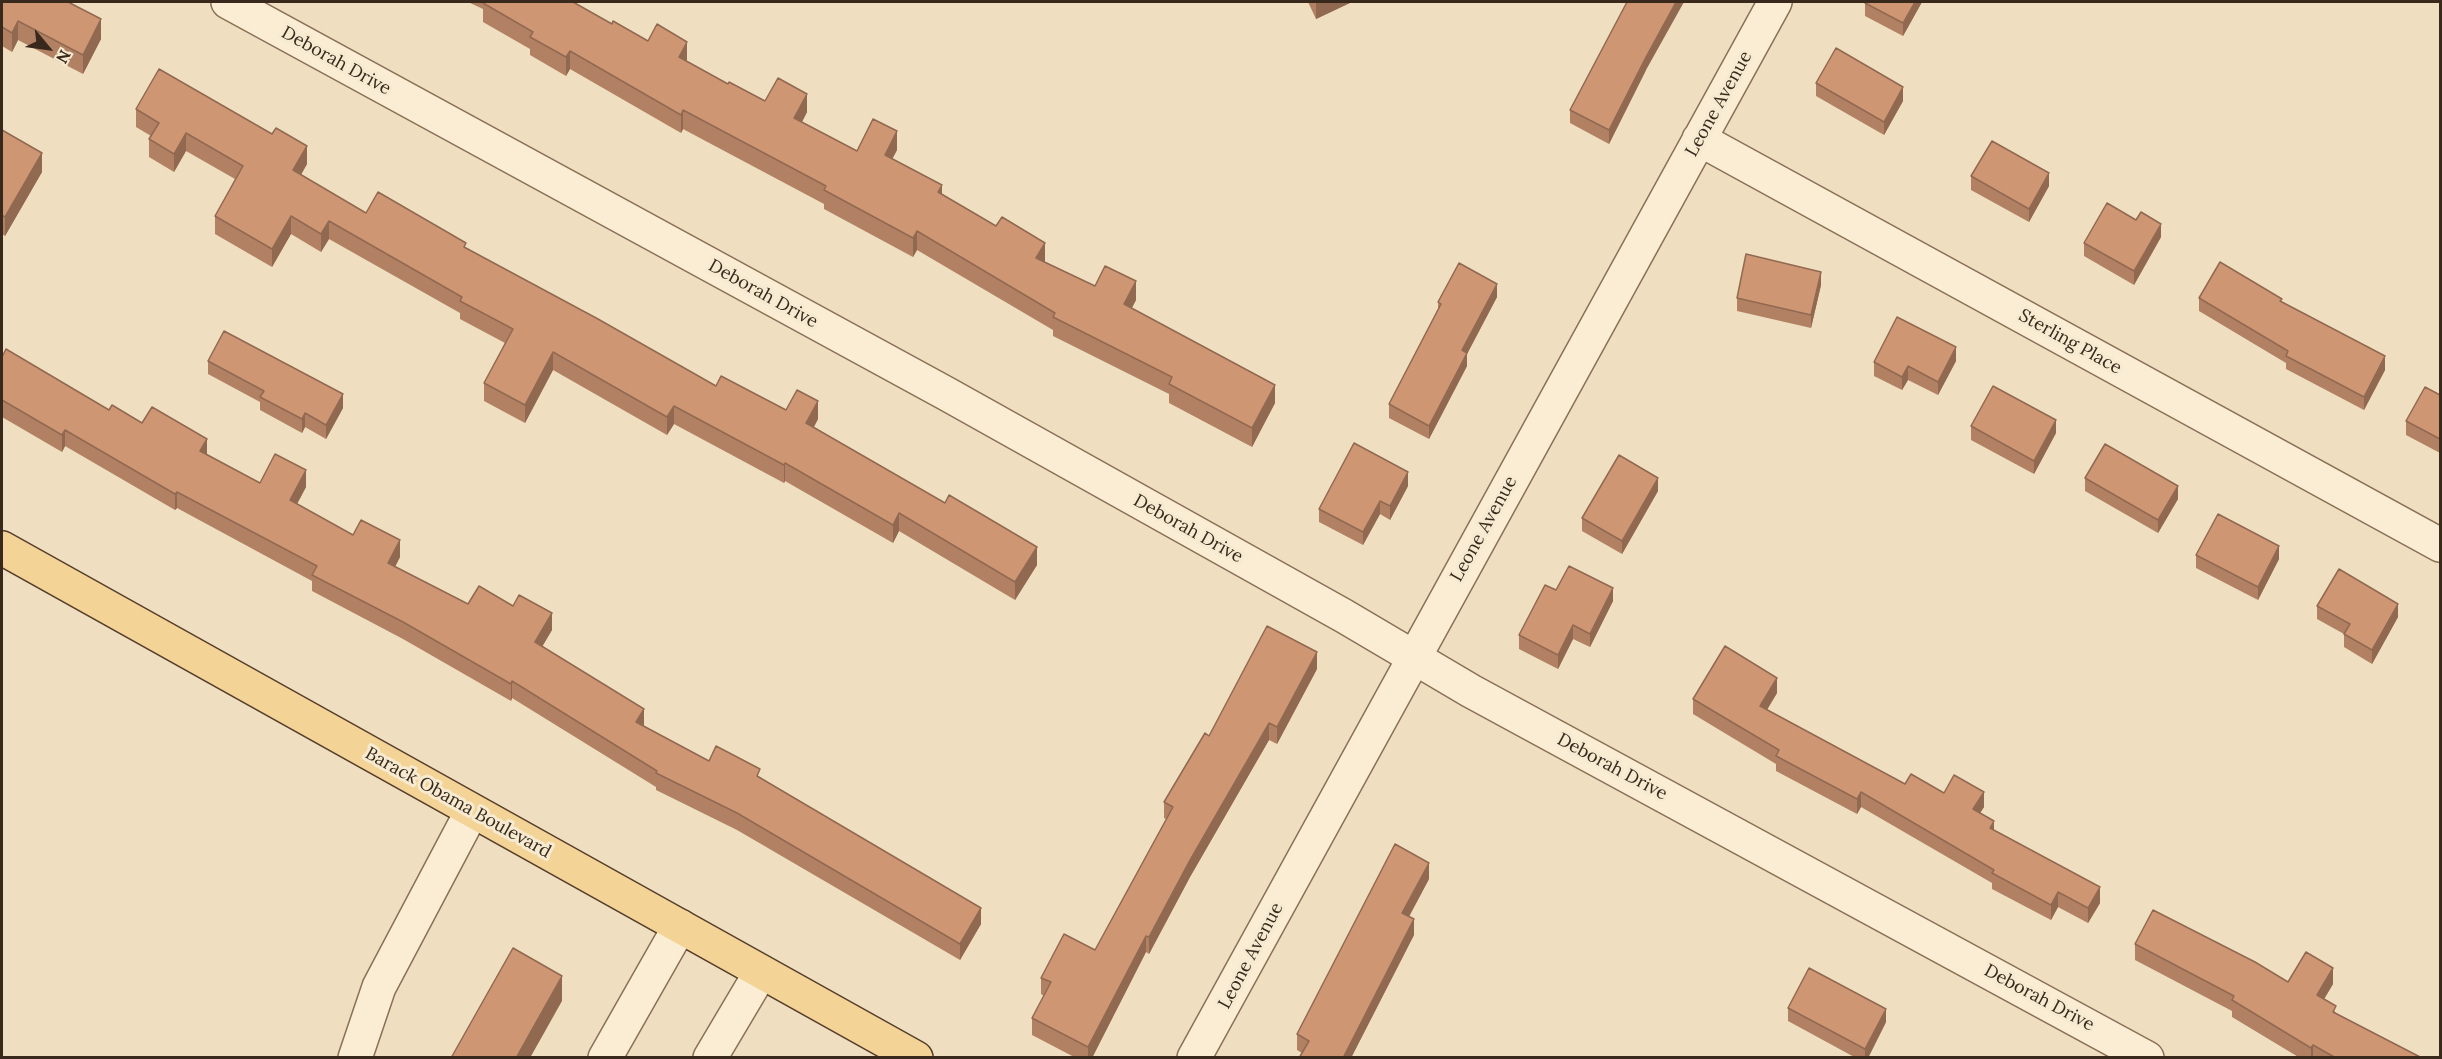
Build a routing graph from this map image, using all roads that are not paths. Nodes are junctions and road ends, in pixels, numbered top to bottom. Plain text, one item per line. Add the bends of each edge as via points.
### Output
1 (228, 2) edge
2 (1775, 2) edge
3 (1699, 139) junction
4 (2440, 545) edge
5 (2, 548) edge
6 (1414, 658) junction
7 (472, 811) junction
8 (680, 926) junction
9 (761, 972) junction
10 (355, 1058) edge
11 (605, 1058) edge
12 (710, 1058) edge
13 (916, 1058) edge
14 (1194, 1058) edge
15 (2147, 1058) edge

1 - 6 street, Deborah Drive via 947,394
2 - 3 street, Leone Avenue
3 - 4 street, Sterling Place
3 - 6 street, Leone Avenue
5 - 7 main road, Barack Obama Boulevard
6 - 14 street, Leone Avenue
6 - 15 street, Deborah Drive
7 - 8 main road, Barack Obama Boulevard
7 - 10 street via 379,987
8 - 9 main road, Barack Obama Boulevard
8 - 11 street
9 - 12 street
9 - 13 main road, Barack Obama Boulevard

